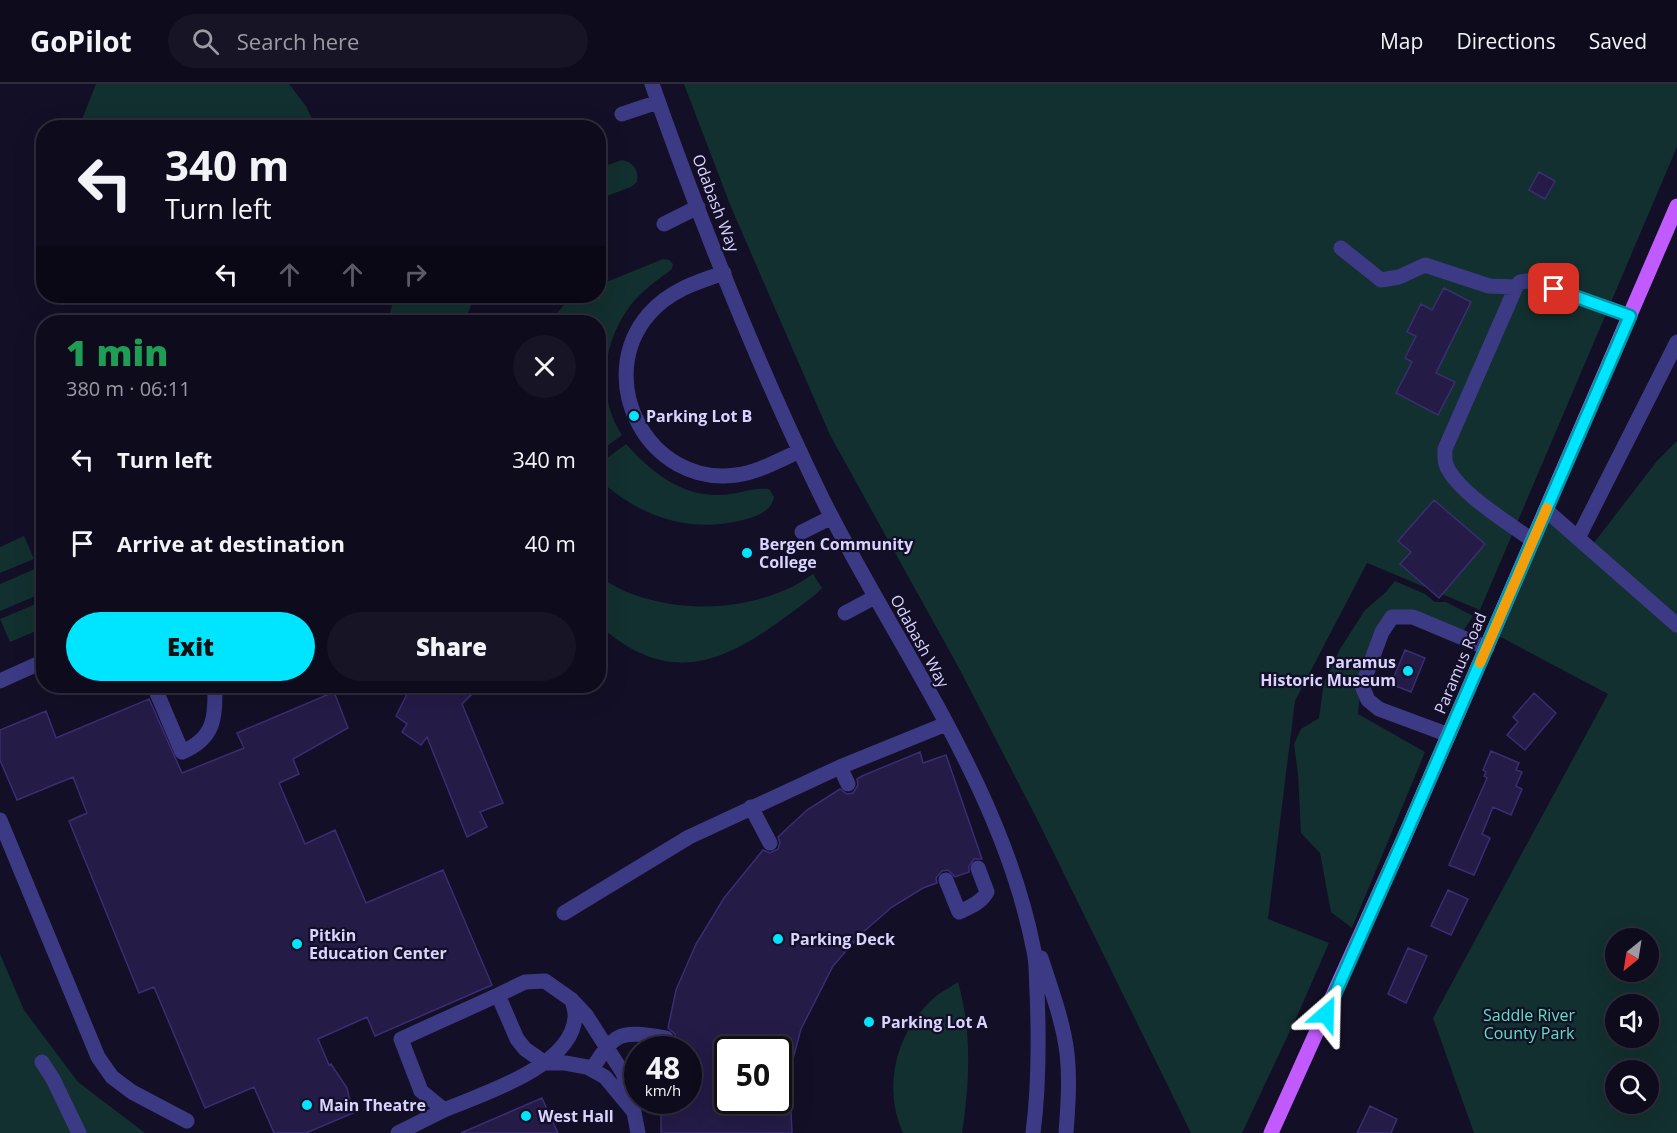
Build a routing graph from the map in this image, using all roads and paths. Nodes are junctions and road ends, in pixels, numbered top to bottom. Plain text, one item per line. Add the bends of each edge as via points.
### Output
1 (652, 84) edge
2 (658, 102) junction
3 (622, 114) dead end
4 (698, 207) junction
5 (1677, 208) edge
6 (664, 224) dead end
7 (1341, 248) dead end
8 (724, 273) junction
9 (1516, 286) junction
10 (1630, 316) junction
11 (1677, 342) edge
12 (1673, 363) edge
13 (800, 451) junction
14 (1546, 510) junction
15 (832, 517) junction
16 (802, 532) dead end
17 (1578, 538) junction
18 (1533, 541) junction
19 (875, 597) junction
20 (845, 612) dead end
21 (1677, 625) edge
22 (1486, 648) junction
23 (36, 664) edge
24 (0, 680) edge
25 (157, 693) edge
26 (214, 693) edge
27 (946, 724) junction
28 (1449, 735) junction
29 (840, 767) junction
30 (848, 784) dead end
31 (751, 807) junction
32 (0, 820) edge
33 (770, 843) dead end
34 (978, 868) dead end
35 (1017, 878) junction
36 (946, 880) dead end
37 (564, 913) dead end
38 (498, 995) junction
39 (572, 999) junction
40 (652, 1036) edge
41 (606, 1047) junction
42 (42, 1062) dead end
43 (545, 1063) junction
44 (592, 1069) junction
45 (624, 1077) edge
46 (624, 1100) edge
47 (444, 1110) junction
48 (634, 1114) edge
49 (187, 1121) dead end
50 (79, 1133) edge
51 (399, 1133) edge
52 (638, 1133) edge
53 (1033, 1133) edge
54 (1066, 1133) edge
55 (1271, 1133) edge

1 - 2 street, Odabash Way
2 - 3 street
2 - 4 street, Odabash Way
4 - 6 street
4 - 8 street, Odabash Way
5 - 10 main road, Paramus Road
7 - 9 street via 1381,280 1425,266 1489,286
8 - 13 street, Odabash Way
8 - 13 street via 685,286 649,314 637,332 626,370 627,394 634,417 663,455 688,470 712,475 760,469
9 - 10 street via 1527,281 1537,283
9 - 18 street via 1445,449 1445,461 1472,495
10 - 14 main road, Paramus Road
11 - 12 street
12 - 17 street
13 - 15 street, Odabash Way
14 - 17 street
14 - 18 main road, Paramus Road
15 - 16 street
15 - 19 street, Odabash Way
17 - 21 street
18 - 22 main road, Paramus Road
19 - 20 street
19 - 27 street, Odabash Way
22 - 28 main road, Paramus Road
22 - 28 street via 1413,617 1392,617 1382,632 1362,686 1368,700 1379,709
23 - 24 street
25 - 26 street via 182,752 198,745 212,726
27 - 29 street
27 - 35 street, Odabash Way via 996,825
28 - 55 main road, Paramus Road
29 - 30 street
29 - 31 street
31 - 33 street
31 - 37 street via 689,837
32 - 49 street via 98,1057 112,1077 132,1092
34 - 36 street via 987,892 983,899 959,912
35 - 53 street, Odabash Way via 1035,954 1038,1019
35 - 54 street via 1067,1052
38 - 39 street via 525,982 544,981
38 - 43 street via 517,1039
38 - 47 street via 401,1039 422,1091
39 - 41 street
39 - 43 street via 576,1017 573,1028 561,1048
40 - 41 street via 618,1036
41 - 44 street
41 - 45 street
42 - 50 street
43 - 44 street
43 - 47 street
44 - 46 street via 605,1077
47 - 51 street
48 - 52 street

